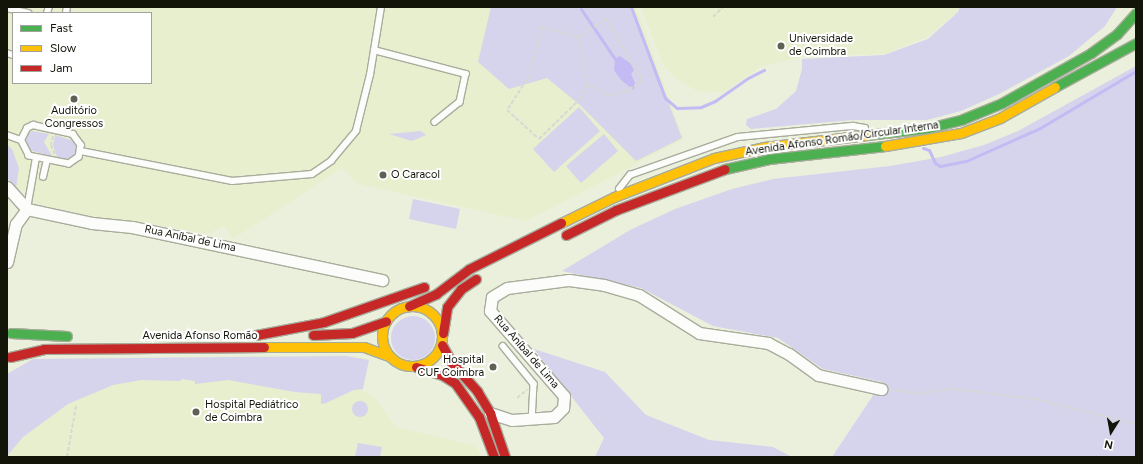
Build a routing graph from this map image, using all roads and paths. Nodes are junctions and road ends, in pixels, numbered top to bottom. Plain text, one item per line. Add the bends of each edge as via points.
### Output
1 (381, 7) edge
2 (723, 7) edge
3 (1127, 7) edge
4 (7, 8) edge
5 (24, 12) edge
6 (1136, 13) edge
7 (713, 17) dead end
8 (1117, 34) junction
9 (579, 37) junction
10 (1136, 43) edge
11 (374, 50) junction
12 (587, 84) junction
13 (435, 122) dead end
14 (54, 130) junction
15 (894, 133) junction
16 (7, 136) edge
17 (21, 140) junction
18 (81, 152) junction
19 (36, 158) junction
20 (47, 160) junction
21 (54, 162) junction
22 (43, 177) dead end
23 (7, 187) edge
24 (614, 197) junction
25 (27, 210) junction
26 (554, 240) dead end
27 (7, 262) edge
28 (469, 269) junction
29 (486, 274) dead end
30 (382, 280) dead end
31 (409, 306) junction
32 (386, 321) junction
33 (9, 330) edge
34 (443, 333) junction
35 (76, 336) dead end
36 (442, 345) junction
37 (503, 346) dead end
38 (389, 356) junction
39 (9, 358) edge
40 (416, 367) junction
41 (881, 389) joint
42 (76, 406) dead end
43 (490, 413) junction
44 (532, 417) junction
45 (512, 420) junction
46 (1136, 424) edge
47 (500, 436) junction
48 (67, 457) edge
49 (494, 457) edge
50 (505, 457) edge

1 - 11 lane
2 - 7 path
3 - 8 main road
4 - 5 lane
6 - 8 main road, Avenida Afonso Romão/Circular Interna
8 - 15 main road, Avenida Afonso Romão/Circular Interna via 1090,54 1002,103 963,119
9 - 12 path
9 - 12 path via 606,18 642,80 627,91 609,96
9 - 12 path via 542,27 530,74 507,110 539,139 580,99
10 - 26 main road, Avenida Afonso Romão/Circular Interna via 1000,118 961,133 902,144 770,160 717,171 616,210
11 - 13 lane via 466,74 460,102
11 - 18 lane via 356,131 331,161 312,174 232,181
14 - 17 lane via 33,125 27,128
14 - 18 lane via 72,134 78,139
14 - 21 path via 51,145
15 - 24 main road, Avenida Afonso Romão/Circular Interna via 764,147 714,158
15 - 24 lane, Avenida Afonso Romão/Circular Interna via 853,126 738,137 630,175
16 - 17 lane
17 - 19 lane via 25,152
18 - 21 lane via 75,162
19 - 20 lane
19 - 25 lane
20 - 21 lane
20 - 22 lane
23 - 25 street
24 - 28 main road, Avenida Afonso Romão/Circular Interna
25 - 27 street via 16,224
25 - 30 street, Rua Aníbal de Lima via 92,223 132,226
28 - 31 main road, Avenida Afonso Romão/Circular Interna via 436,294
28 - 32 main road, Avenida Afonso Romão via 390,301 324,322 252,335 352,333
29 - 34 main road via 461,289 447,307
31 - 32 main road via 396,311
31 - 34 main road via 423,308 435,316
32 - 38 main road via 382,335
33 - 35 main road
33 - 39 main road via 14,345
34 - 36 main road
36 - 40 main road via 432,360
36 - 43 main road via 452,363 477,391
37 - 44 lane via 534,384
38 - 39 main road, Avenida Afonso Romão via 364,348 327,347 44,349
38 - 40 main road via 406,366
40 - 49 main road via 442,375 455,383 479,417
41 - 44 street, Rua Aníbal de Lima via 818,374 768,343 699,332 639,295 569,280 507,288 492,297 490,311 564,396 563,408 554,417
41 - 46 path via 920,393 955,389 1035,399
42 - 48 path
43 - 45 street
43 - 47 main road
44 - 45 street, Rua Aníbal de Lima
45 - 47 street
47 - 50 main road

